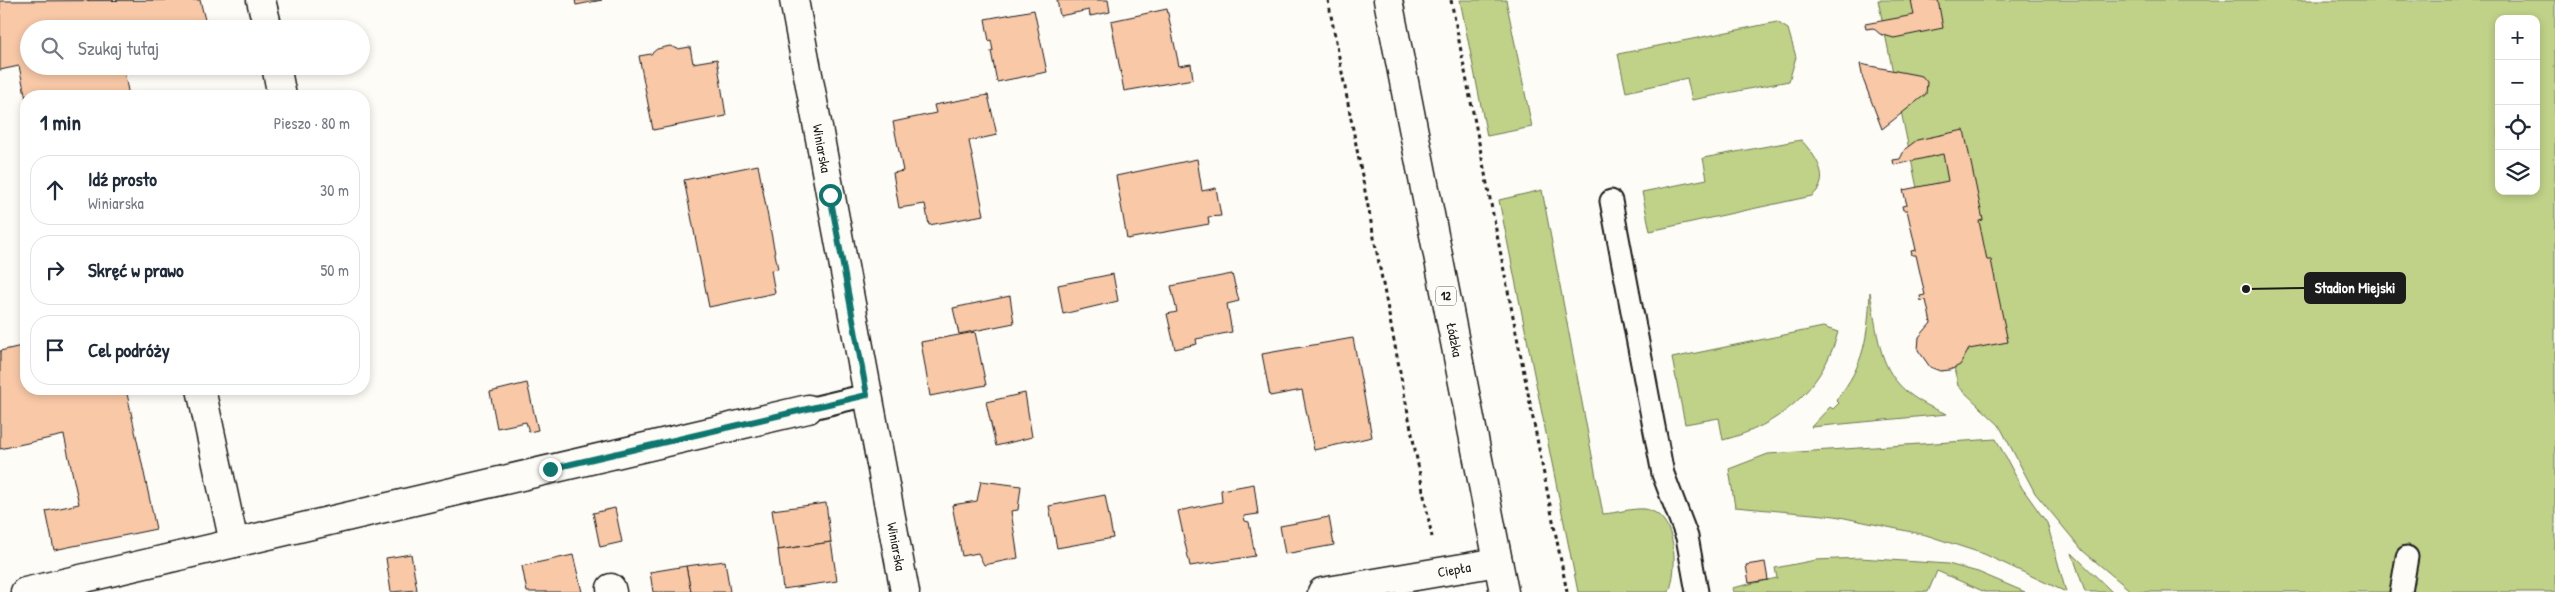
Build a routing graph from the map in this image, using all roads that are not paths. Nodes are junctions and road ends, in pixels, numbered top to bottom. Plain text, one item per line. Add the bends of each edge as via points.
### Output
1 (261, 0) edge
2 (794, 0) edge
3 (1388, 0) edge
4 (266, 20) edge
5 (278, 75) edge
6 (281, 90) edge
7 (1611, 201) dead end
8 (202, 395) edge
9 (867, 395) junction
10 (808, 409) joint
11 (234, 543) junction
12 (2407, 557) dead end
13 (1498, 562) junction
14 (25, 592) edge
15 (905, 592) edge
16 (1322, 592) edge
17 (1504, 592) edge
18 (1697, 592) edge
19 (2402, 592) edge

1 - 4 street
2 - 9 street, Winiarska
3 - 13 street, Łódzka / 12
5 - 6 street
7 - 18 lane via 1663,474 1687,537
8 - 11 street
9 - 10 lane
9 - 15 street, Winiarska
10 - 11 street
11 - 14 street
12 - 19 lane
13 - 16 street, Ciepła
13 - 17 street, Łódzka / 12

